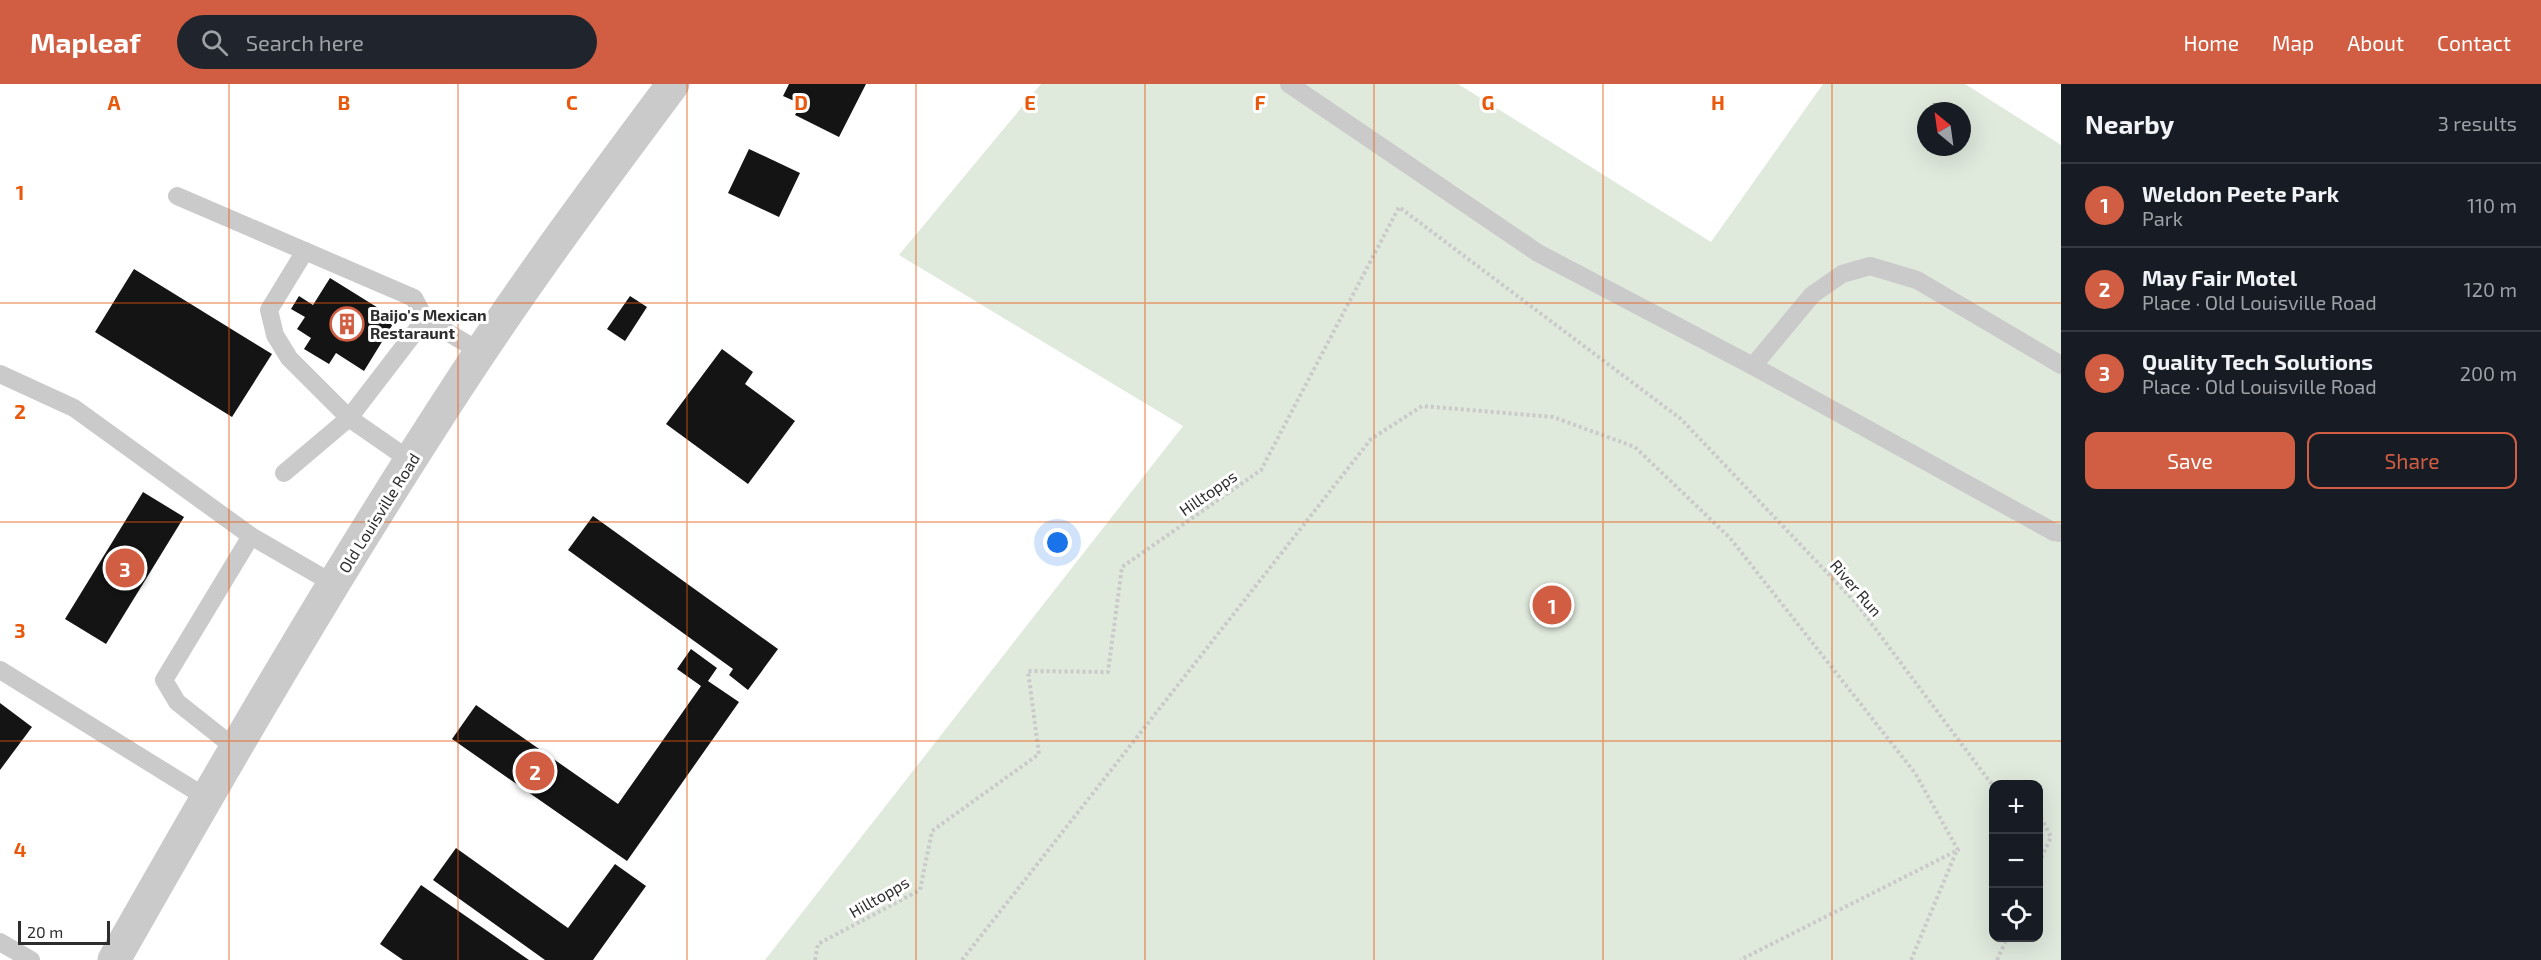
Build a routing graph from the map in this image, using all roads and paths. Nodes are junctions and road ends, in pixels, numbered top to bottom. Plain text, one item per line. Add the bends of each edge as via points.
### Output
1 (673, 84) edge
2 (1289, 84) edge
3 (177, 196) dead end
4 (305, 251) junction
5 (425, 319) junction
6 (481, 352) junction
7 (2061, 364) edge
8 (1754, 366) junction
9 (0, 374) edge
10 (349, 418) junction
11 (1681, 419) joint
12 (411, 461) junction
13 (284, 473) dead end
14 (2061, 532) edge
15 (251, 536) junction
16 (334, 584) junction
17 (0, 670) edge
18 (235, 748) junction
19 (1989, 781) edge
20 (207, 798) junction
21 (2043, 822) edge
22 (1958, 849) junction
23 (2043, 854) edge
24 (0, 942) edge
25 (2005, 942) edge
26 (31, 960) edge
27 (114, 960) edge
28 (815, 960) edge
29 (962, 960) edge
30 (1740, 960) edge
31 (1911, 960) edge
32 (1997, 960) edge

1 - 6 street, Old Louisville Road
2 - 8 lane via 1538,253
3 - 4 lane
4 - 5 lane via 414,298
4 - 10 lane via 269,310 275,335 289,358
5 - 6 lane
5 - 10 lane
6 - 12 street, Old Louisville Road
7 - 8 lane via 1917,280 1870,266 1842,274 1812,295
8 - 14 lane via 2054,532
9 - 15 lane via 74,408
10 - 12 lane
10 - 13 lane
11 - 19 path, River Run via 1856,603
11 - 28 path, Hilltopps via 1400,207 1261,470 1122,567 1108,672 1028,671 1039,754 932,831 920,890 818,944
12 - 16 street, Old Louisville Road
15 - 16 lane
15 - 18 lane via 164,680 177,702
16 - 18 street, Old Louisville Road
17 - 20 lane
18 - 20 street, Old Louisville Road
20 - 27 street, Old Louisville Road
21 - 23 path via 2051,837
22 - 29 path via 1916,773 1730,538 1635,447 1553,417 1422,406 1371,439
22 - 30 path
22 - 31 path
24 - 26 lane
25 - 32 path

